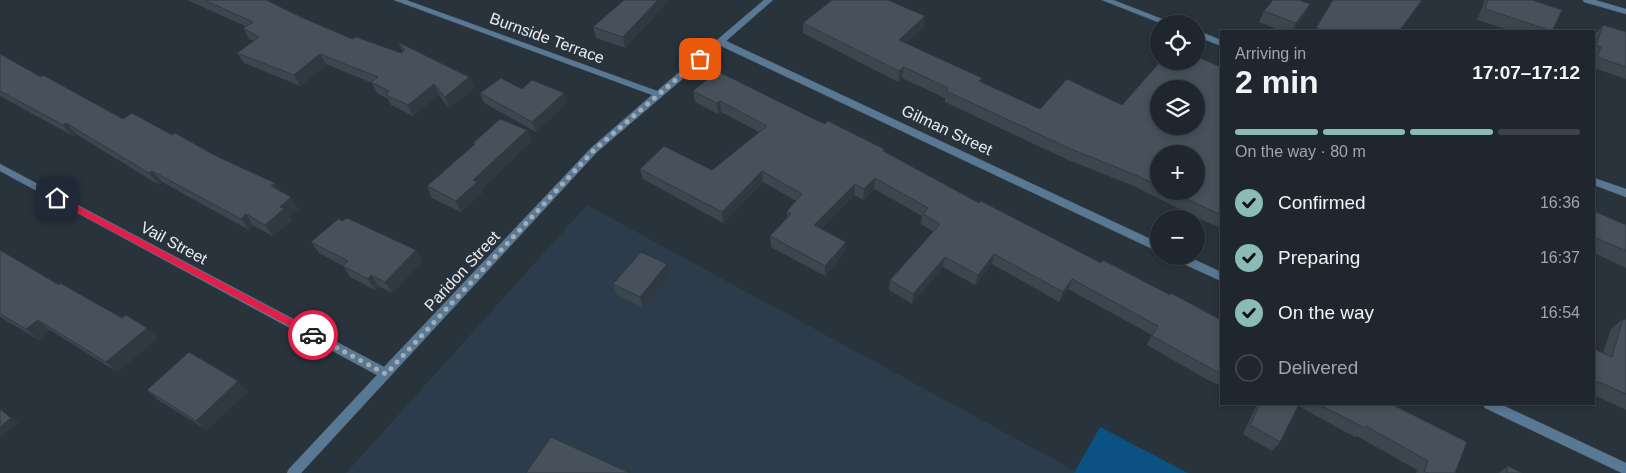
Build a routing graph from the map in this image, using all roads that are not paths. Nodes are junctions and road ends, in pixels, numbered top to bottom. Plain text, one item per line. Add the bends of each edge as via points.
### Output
1 (398, 0) edge
2 (769, 0) edge
3 (1106, 0) edge
4 (1587, 0) edge
5 (1626, 12) edge
6 (1150, 16) edge
7 (1205, 36) edge
8 (720, 42) junction
9 (1220, 42) edge
10 (657, 94) junction
11 (0, 167) edge
12 (1595, 181) edge
13 (1626, 193) edge
14 (1150, 244) edge
15 (1196, 265) edge
16 (1220, 277) edge
17 (386, 374) junction
18 (1490, 405) edge
19 (1626, 469) edge
20 (293, 473) edge

1 - 10 street, Burnside Terrace
2 - 8 street, Paridon Street
3 - 6 street
4 - 5 street
7 - 9 street
8 - 10 street, Paridon Street
8 - 14 street, Gilman Street
10 - 17 street, Paridon Street via 594,150
11 - 17 street, Vail Street
12 - 13 street
15 - 16 street
17 - 20 street, Paridon Street
18 - 19 street

